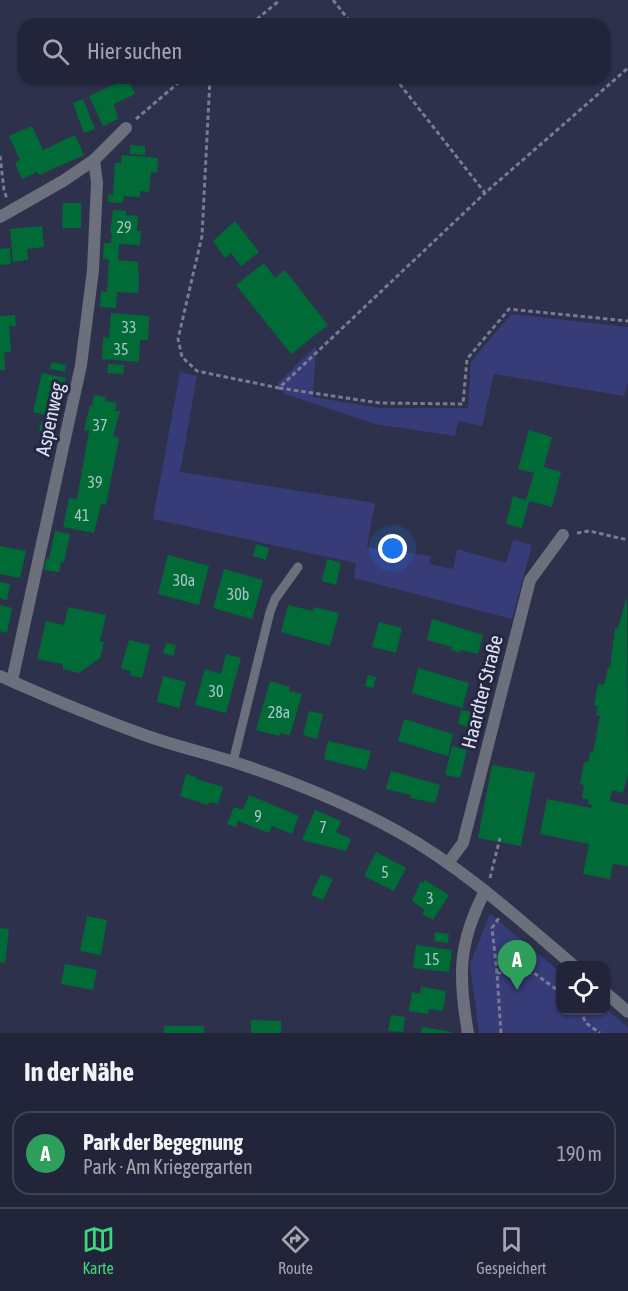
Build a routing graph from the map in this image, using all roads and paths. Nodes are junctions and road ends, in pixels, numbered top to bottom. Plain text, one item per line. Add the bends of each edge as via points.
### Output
1 (280, 0) edge
2 (333, 0) edge
3 (258, 18) edge
4 (347, 18) edge
5 (628, 68) edge
6 (177, 84) edge
7 (210, 84) edge
8 (399, 84) edge
9 (610, 84) edge
10 (610, 84) edge
11 (126, 128) joint
12 (0, 156) edge
13 (94, 160) junction
14 (485, 193) junction
15 (6, 215) edge
16 (628, 321) edge
17 (279, 388) junction
18 (563, 535) joint
19 (628, 540) edge
20 (298, 567) dead end
21 (0, 676) edge
22 (12, 681) junction
23 (233, 762) junction
24 (500, 838) dead end
25 (448, 863) junction
26 (487, 887) junction
27 (506, 907) junction
28 (568, 961) edge
29 (497, 974) junction
30 (556, 988) edge
31 (610, 996) edge
32 (628, 1012) edge
33 (582, 1015) edge
34 (468, 1033) edge
35 (501, 1033) edge
36 (600, 1033) edge

1 - 3 path
2 - 4 path
5 - 9 path
6 - 11 path
7 - 17 path via 202,236 178,339 182,357 197,371
8 - 14 path
10 - 14 path
11 - 13 street
12 - 15 path
13 - 15 street
13 - 22 street, Aspenweg via 98,183 93,270 81,365
14 - 17 path
16 - 17 path via 509,309 467,359 463,404 380,403
18 - 19 path via 589,531
18 - 25 street, Haardter Straße via 530,580 463,843
20 - 23 lane via 270,612
21 - 22 street
22 - 23 street via 81,712
23 - 25 street via 374,820
24 - 26 path
25 - 26 street
26 - 27 street
26 - 34 street via 467,933 461,969
27 - 28 street
27 - 29 path via 492,928
29 - 30 path via 534,973
29 - 35 path
31 - 32 street
33 - 36 path

